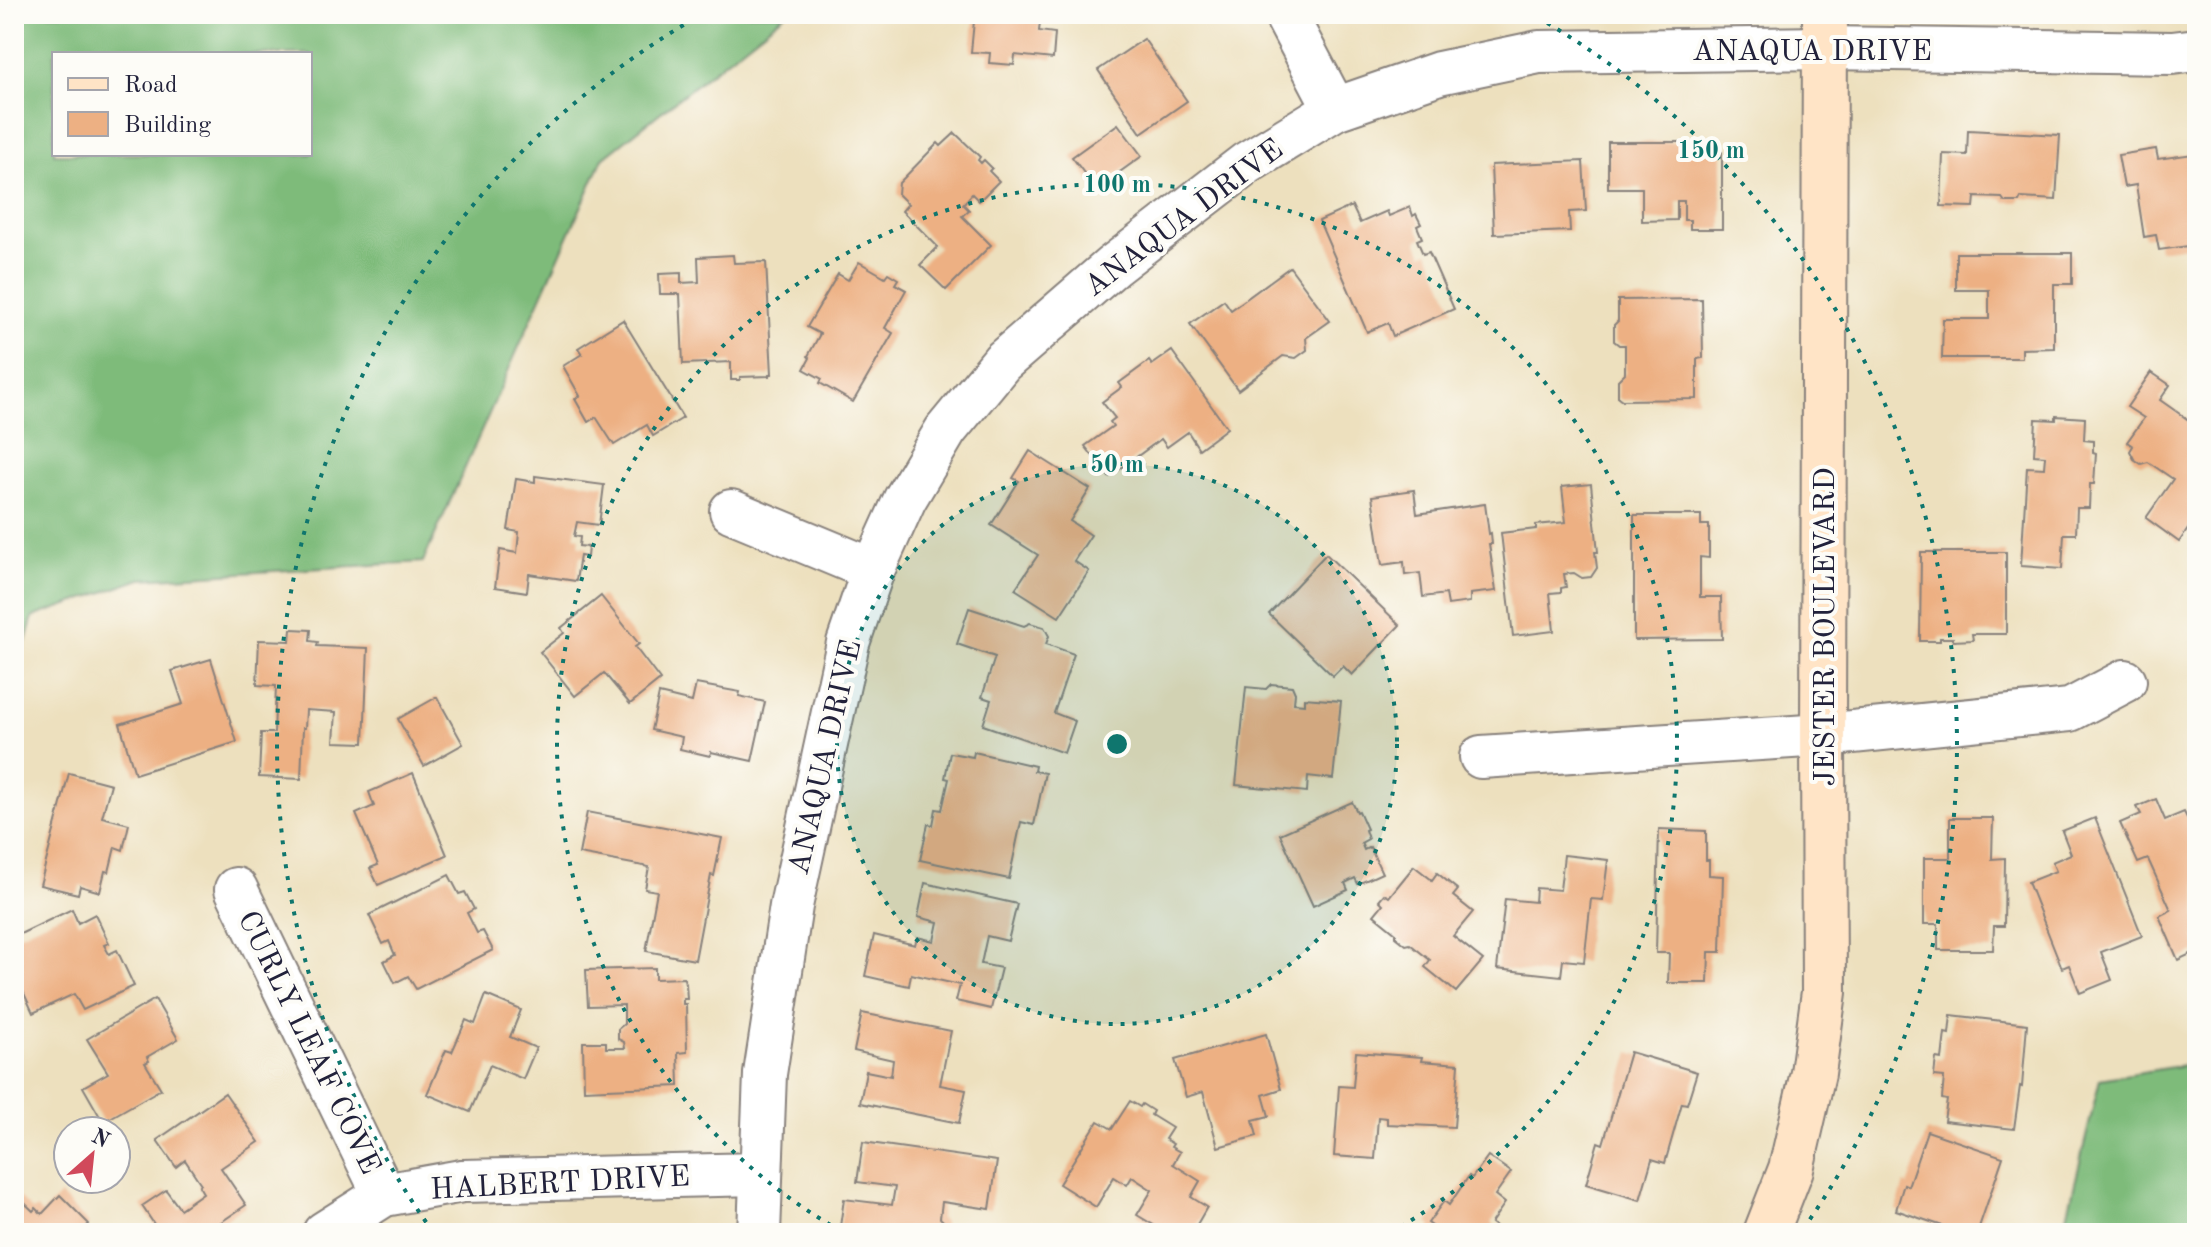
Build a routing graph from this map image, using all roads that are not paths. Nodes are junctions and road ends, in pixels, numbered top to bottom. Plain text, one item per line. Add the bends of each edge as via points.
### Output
1 (1285, 14) edge
2 (1825, 31) edge
3 (2197, 50) edge
4 (1335, 109) junction
5 (731, 511) dead end
6 (873, 570) junction
7 (2125, 681) dead end
8 (1823, 735) junction
9 (1481, 757) dead end
10 (236, 889) dead end
11 (759, 1174) junction
12 (384, 1195) junction
13 (324, 1233) edge
14 (759, 1233) edge
15 (1766, 1233) edge

1 - 4 street
2 - 3 street, ANAQUA DRIVE via 2172,53
2 - 4 street, ANAQUA DRIVE via 1539,52 1439,73
2 - 8 street, JESTER BOULEVARD
4 - 6 street, ANAQUA DRIVE via 1235,172 1113,266 1002,362 946,430 905,499
5 - 6 street
6 - 11 street, ANAQUA DRIVE via 848,643 791,906 765,1074
7 - 8 street via 2070,710
8 - 9 street
8 - 15 street, JESTER BOULEVARD via 1824,992 1813,1073 1791,1169
10 - 12 street, CURLY LEAF COVE
11 - 12 street, HALBERT DRIVE via 462,1181
11 - 14 street, ANAQUA DRIVE
12 - 13 street, HALBERT DRIVE

